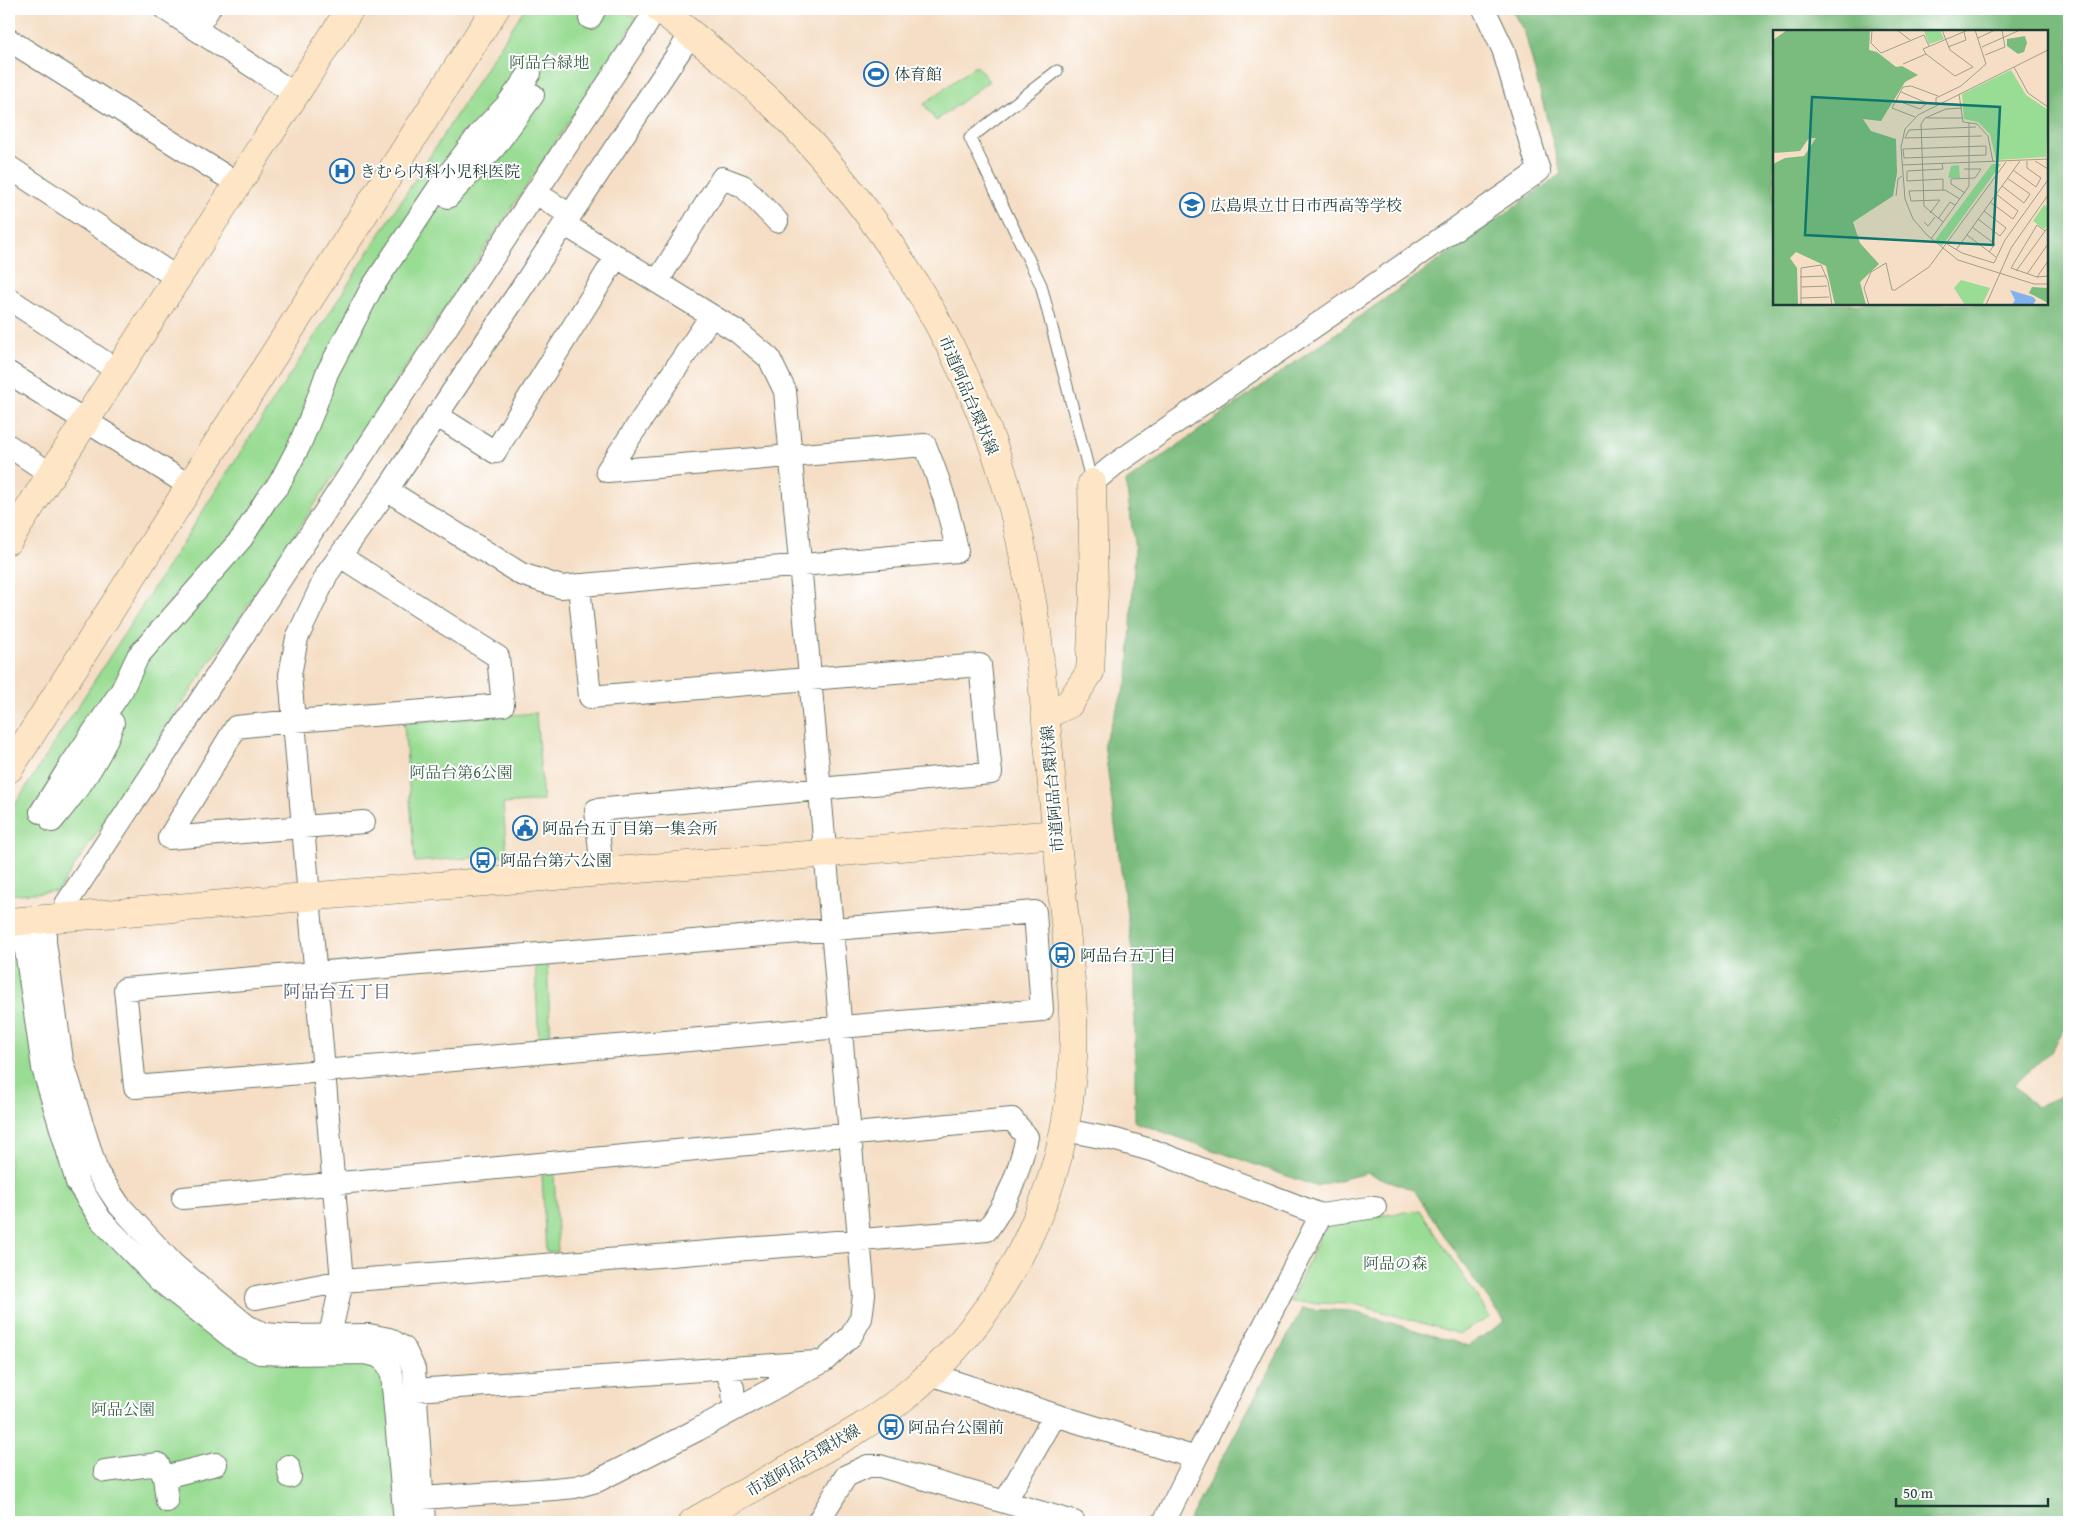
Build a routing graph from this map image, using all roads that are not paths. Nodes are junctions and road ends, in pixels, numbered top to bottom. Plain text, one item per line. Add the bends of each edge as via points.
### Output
1 (165, 9) edge
2 (209, 9) edge
3 (350, 9) edge
4 (495, 9) edge
5 (1484, 9) edge
6 (654, 16) edge
7 (196, 29) junction
8 (691, 34) junction
9 (9, 40) edge
10 (1057, 71) dead end
11 (536, 78) dead end
12 (295, 94) junction
13 (9, 167) edge
14 (238, 184) junction
15 (536, 193) junction
16 (567, 220) junction
17 (777, 221) dead end
18 (617, 256) junction
19 (177, 278) junction
20 (657, 282) junction
21 (9, 299) edge
22 (712, 316) junction
23 (118, 370) junction
24 (9, 373) edge
25 (436, 415) junction
26 (85, 422) junction
27 (9, 446) edge
28 (791, 456) junction
29 (51, 474) junction
30 (1092, 483) junction
31 (190, 486) junction
32 (386, 490) junction
33 (9, 540) edge
34 (340, 556) junction
35 (800, 565) junction
36 (579, 585) junction
37 (810, 679) junction
38 (1046, 715) junction
39 (294, 721) junction
40 (9, 769) edge
41 (820, 789) junction
42 (46, 816) dead end
43 (364, 822) dead end
44 (303, 827) junction
45 (1056, 834) junction
46 (825, 854) junction
47 (602, 872) junction
48 (309, 897) junction
49 (55, 912) junction
50 (832, 929) junction
51 (15, 936) edge
52 (316, 973) junction
53 (841, 1027) junction
54 (324, 1071) junction
55 (1065, 1130) junction
56 (850, 1134) junction
57 (333, 1184) junction
58 (183, 1198) dead end
59 (1375, 1207) dead end
60 (1321, 1215) junction
61 (860, 1240) junction
62 (342, 1281) junction
63 (256, 1298) dead end
64 (330, 1335) junction
65 (824, 1361) junction
66 (724, 1368) junction
67 (930, 1374) junction
68 (415, 1390) junction
69 (734, 1410) junction
70 (1055, 1415) junction
71 (1196, 1458) junction
72 (216, 1464) dead end
73 (105, 1471) dead end
74 (164, 1477) junction
75 (422, 1498) junction
76 (168, 1501) dead end
77 (1005, 1502) junction
78 (701, 1520) edge
79 (405, 1522) edge
80 (424, 1522) edge
81 (818, 1522) edge
82 (1074, 1522) edge
83 (1164, 1522) edge

1 - 7 street
2 - 7 street
3 - 12 street
4 - 31 street
5 - 30 street via 1503,49 1539,171 1122,459
6 - 8 street, 市道阿品台環状線
6 - 15 street
7 - 12 street
8 - 16 street
8 - 38 street, 市道阿品台環状線 via 778,109 856,198 891,246 951,349 997,459 1014,516 1028,573
9 - 14 street
10 - 30 lane via 970,138 1041,285
11 - 42 street via 480,134 390,258 327,373 314,412 279,484 242,538 138,656 122,690 70,766
12 - 14 street
13 - 19 street
14 - 19 street
15 - 16 street
15 - 49 street
16 - 18 street
16 - 25 street
17 - 20 street via 743,186 722,178
18 - 20 street
18 - 25 street via 494,452
19 - 23 street
20 - 22 street
21 - 23 street
22 - 28 street via 738,332 769,358 785,391
22 - 28 street via 607,471
23 - 26 street
24 - 26 street
25 - 32 street
26 - 29 street
26 - 31 street
27 - 29 street
28 - 35 street
28 - 35 street via 925,445 941,483 957,551
29 - 33 street
30 - 38 street via 1094,592 1090,672 1069,704
31 - 40 street
32 - 34 street
32 - 36 street via 521,574 561,587
34 - 39 street via 327,574 297,638 290,674
34 - 39 street via 498,657 503,705
35 - 36 street
35 - 37 street
36 - 37 street via 590,697
37 - 41 street
37 - 41 street via 980,665 991,773
38 - 45 street, 市道阿品台環状線
39 - 44 street
39 - 44 street via 236,728 169,838
41 - 46 street
41 - 47 street via 596,810
43 - 44 street
44 - 48 street
45 - 46 street
45 - 55 street, 市道阿品台環状線 via 1074,1031
46 - 47 street
46 - 50 street
47 - 48 street
48 - 49 street
48 - 52 street
49 - 51 street
49 - 64 street via 45,942 62,1060 97,1172 119,1205 173,1264 247,1326 265,1334
50 - 52 street
50 - 53 street
50 - 53 street via 1035,912 1042,1010
51 - 79 street via 43,1068 77,1182 100,1220 159,1280 239,1343 260,1353 365,1353 378,1356 387,1363 392,1375
52 - 54 street
52 - 54 street via 125,989 135,1087
53 - 54 street
53 - 56 street
54 - 57 street
55 - 60 street via 1154,1151
55 - 67 street, 市道阿品台環状線 via 1046,1194 1018,1260 979,1321
56 - 57 street
56 - 61 street
56 - 61 street via 1012,1119 1027,1137 1018,1177 1002,1210 987,1230
57 - 58 street
57 - 62 street
59 - 60 street
60 - 71 street
61 - 62 street
61 - 65 street via 864,1295 861,1318 851,1336
62 - 63 street
62 - 64 street
64 - 68 street via 368,1335 389,1339 404,1348 414,1369
65 - 66 street
65 - 69 street
66 - 68 street
66 - 69 street via 733,1388
67 - 70 street
67 - 78 street, 市道阿品台環状線 via 874,1419
68 - 75 street
69 - 75 street via 597,1481 561,1489
70 - 71 street
70 - 77 street
71 - 83 street
72 - 74 street
73 - 74 street via 158,1464
74 - 76 street
75 - 80 street
77 - 81 street via 880,1466 868,1466 846,1476
77 - 82 street

